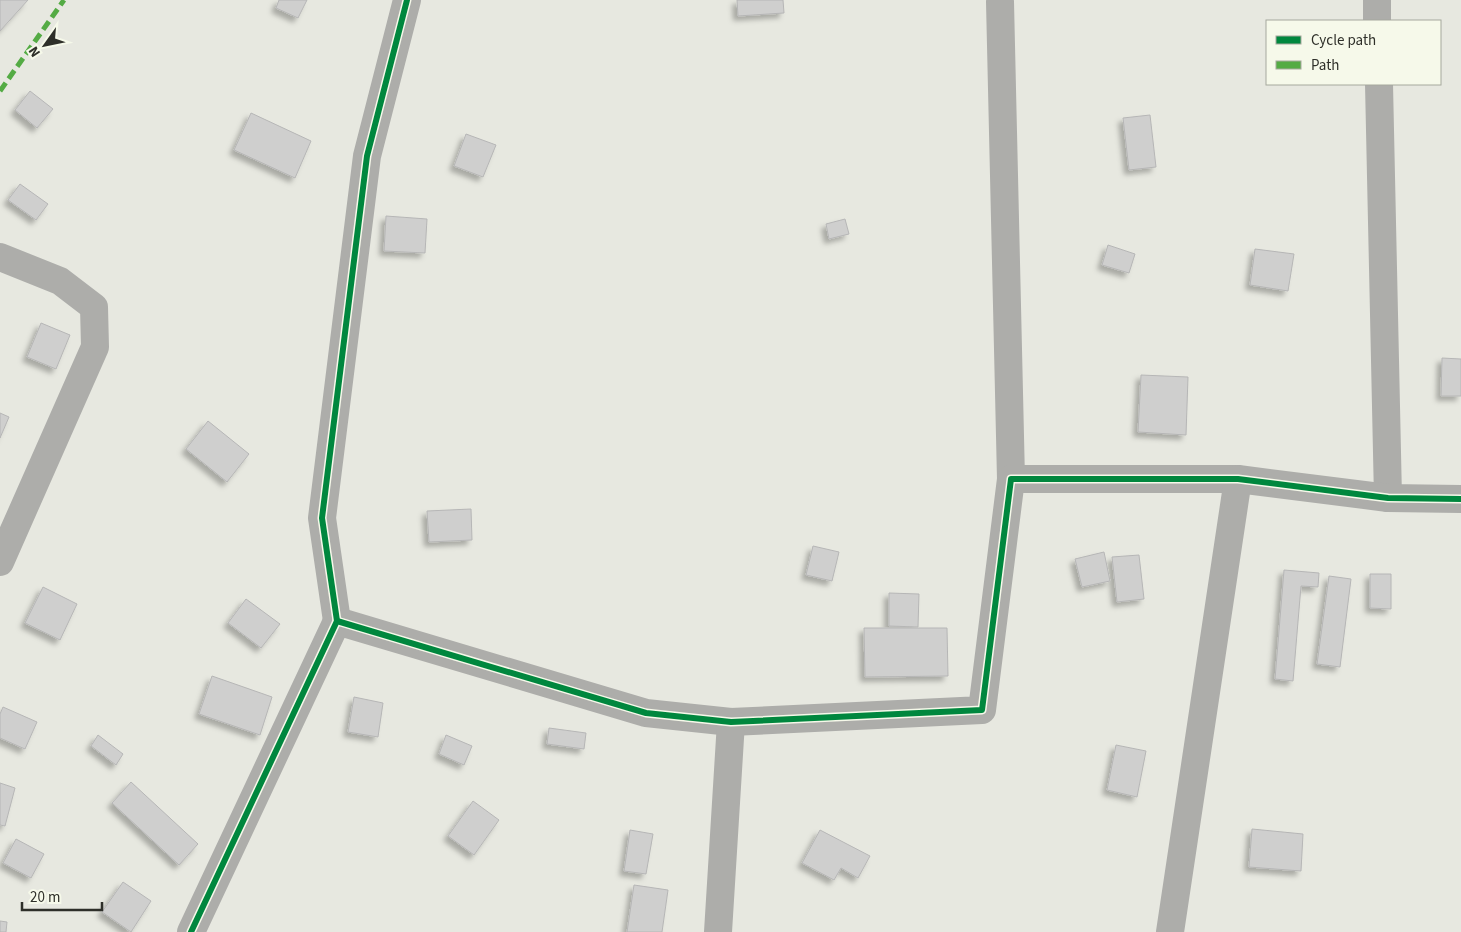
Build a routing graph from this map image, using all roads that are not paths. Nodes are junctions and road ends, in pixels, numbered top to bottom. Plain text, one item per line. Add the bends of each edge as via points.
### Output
1 (407, 0) edge
2 (1377, 0) edge
3 (1000, 2) dead end
4 (1377, 20) edge
5 (1379, 85) edge
6 (0, 257) edge
7 (1011, 479) junction
8 (1238, 479) junction
9 (1388, 498) junction
10 (1461, 499) edge
11 (0, 562) edge
12 (337, 621) junction
13 (731, 722) junction
14 (191, 932) edge
15 (718, 932) edge
16 (1170, 932) edge

1 - 12 street via 368,156 322,518
2 - 4 street
3 - 7 street
5 - 9 street
6 - 11 street via 60,281 94,307 95,347
7 - 8 street
7 - 13 street via 982,710
8 - 9 street
8 - 16 street
9 - 10 street
12 - 13 street via 646,713
12 - 14 street
13 - 15 street

